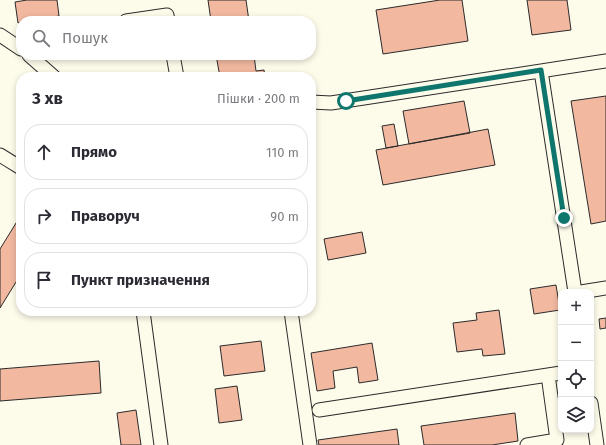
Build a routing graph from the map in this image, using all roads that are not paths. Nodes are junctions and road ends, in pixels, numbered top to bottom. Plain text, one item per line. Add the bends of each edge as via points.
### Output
1 (3, 37) edge
2 (16, 37) edge
3 (16, 46) edge
4 (35, 60) edge
5 (174, 60) edge
6 (606, 61) edge
7 (541, 70) junction
8 (48, 72) edge
9 (176, 72) edge
10 (316, 102) edge
11 (0, 156) edge
12 (16, 165) edge
13 (606, 288) edge
14 (575, 289) edge
15 (594, 290) edge
16 (144, 316) edge
17 (291, 316) edge
18 (558, 373) edge
19 (548, 375) junction
20 (320, 410) dead end
21 (594, 424) edge
22 (161, 445) edge
23 (310, 445) edge
24 (527, 445) edge
25 (597, 445) edge

1 - 2 lane
1 - 3 lane
4 - 8 lane
5 - 9 lane
6 - 7 lane
7 - 10 lane via 331,103
7 - 14 lane
11 - 12 lane
13 - 15 lane
16 - 22 lane
17 - 23 lane
18 - 19 lane
19 - 20 lane
19 - 24 lane via 557,440
21 - 25 lane

